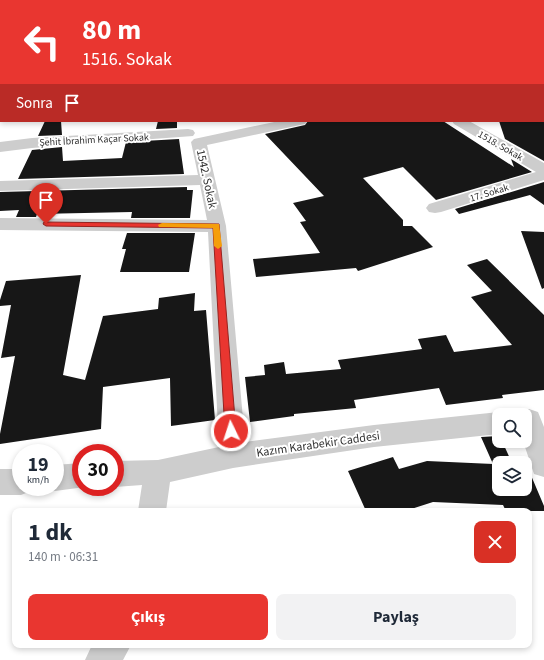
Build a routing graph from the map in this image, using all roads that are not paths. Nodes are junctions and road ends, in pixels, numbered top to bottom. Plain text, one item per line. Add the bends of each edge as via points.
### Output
1 (290, 122) edge
2 (461, 122) edge
3 (192, 132) edge
4 (0, 147) edge
5 (544, 170) edge
6 (544, 175) edge
7 (207, 180) junction
8 (0, 186) edge
9 (435, 208) dead end
10 (0, 224) edge
11 (216, 226) junction
12 (533, 420) edge
13 (492, 424) edge
14 (233, 456) junction
15 (544, 465) edge
16 (158, 472) junction
17 (124, 474) edge
18 (0, 482) edge
19 (12, 482) edge
20 (152, 508) edge
21 (112, 648) edge
22 (102, 660) edge

1 - 3 street, Şehit İbrahim Kaçar Sokak
2 - 5 street, 1518. Sokak
3 - 4 street, Şehit İbrahim Kaçar Sokak
3 - 7 street, 1542. Sokak
6 - 9 street, 17. Sokak
7 - 8 street
7 - 11 street, 1542. Sokak
10 - 11 street
11 - 14 street, 1542. Sokak
12 - 15 street
13 - 14 street, Kazım Karabekir Caddesi via 374,436
14 - 16 street, Kazım Karabekir Caddesi
16 - 17 street, Kazım Karabekir Caddesi
16 - 20 street
18 - 19 street
21 - 22 street

